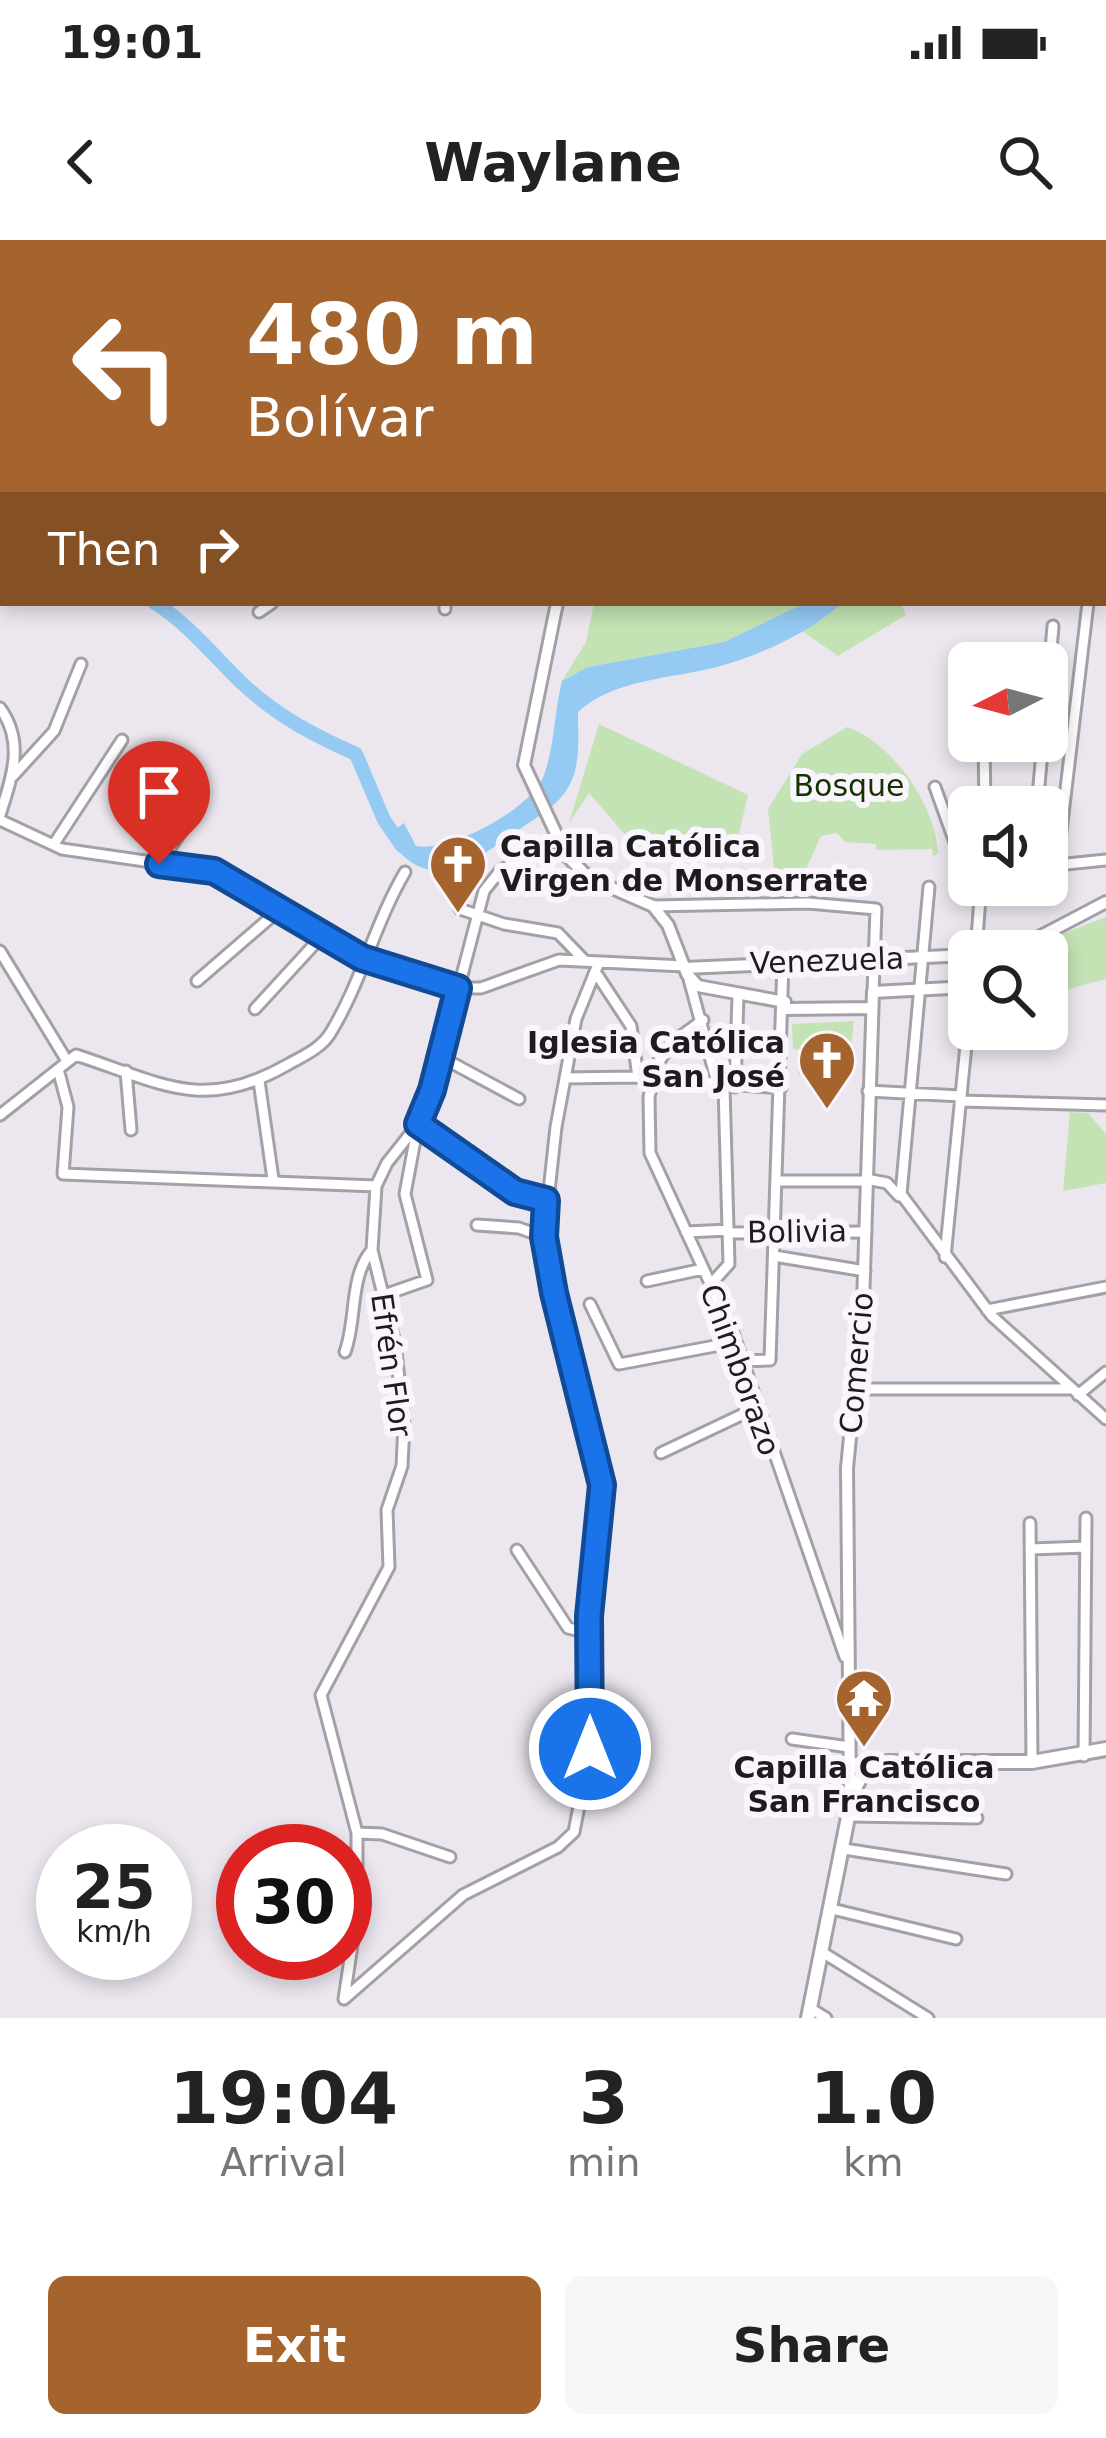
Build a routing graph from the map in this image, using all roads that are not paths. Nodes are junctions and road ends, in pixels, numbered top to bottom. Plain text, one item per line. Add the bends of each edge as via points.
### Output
1 (268, 606) edge
2 (556, 606) edge
3 (1088, 606) edge
4 (259, 612) dead end
5 (1053, 626) dead end
6 (1052, 642) edge
7 (81, 664) dead end
8 (0, 708) edge
9 (122, 740) dead end
10 (13, 776) junction
11 (1063, 786) edge
12 (934, 787) dead end
13 (199, 796) dead end
14 (0, 817) edge
15 (948, 824) edge
16 (555, 836) junction
17 (54, 844) junction
18 (1106, 860) edge
19 (159, 864) junction
20 (1068, 864) edge
21 (405, 872) dead end
22 (928, 887) dead end
23 (1106, 902) edge
24 (653, 906) junction
25 (460, 909) dead end
26 (278, 911) junction
27 (477, 915) junction
28 (1057, 930) edge
29 (322, 936) junction
30 (0, 951) edge
31 (948, 955) edge
32 (362, 958) junction
33 (921, 958) junction
34 (874, 959) junction
35 (584, 960) junction
36 (783, 962) junction
37 (686, 969) junction
38 (598, 972) junction
39 (197, 981) dead end
40 (458, 988) junction
41 (948, 988) edge
42 (918, 989) junction
43 (873, 992) junction
44 (738, 996) junction
45 (785, 1006) junction
46 (872, 1008) junction
47 (255, 1009) dead end
48 (703, 1020) junction
49 (966, 1050) edge
50 (441, 1057) junction
51 (62, 1065) junction
52 (126, 1071) junction
53 (635, 1077) junction
54 (565, 1078) junction
55 (652, 1079) junction
56 (259, 1081) junction
57 (726, 1087) junction
58 (779, 1088) junction
59 (868, 1091) junction
60 (910, 1093) junction
61 (649, 1097) junction
62 (519, 1099) dead end
63 (961, 1099) junction
64 (1106, 1105) edge
65 (0, 1114) edge
66 (418, 1124) junction
67 (131, 1130) dead end
68 (273, 1179) junction
69 (776, 1180) junction
70 (866, 1180) junction
71 (901, 1180) junction
72 (376, 1186) junction
73 (546, 1200) junction
74 (907, 1205) junction
75 (477, 1225) dead end
76 (686, 1232) junction
77 (729, 1232) junction
78 (866, 1232) junction
79 (775, 1233) junction
80 (947, 1235) junction
81 (544, 1237) junction
82 (936, 1245) junction
83 (372, 1250) junction
84 (774, 1256) junction
85 (945, 1257) junction
86 (703, 1269) junction
87 (865, 1271) junction
88 (647, 1281) dead end
89 (711, 1284) junction
90 (1106, 1287) edge
91 (384, 1295) junction
92 (590, 1304) dead end
93 (987, 1310) junction
94 (736, 1342) junction
95 (345, 1352) dead end
96 (742, 1361) junction
97 (1106, 1372) edge
98 (856, 1389) junction
99 (1074, 1392) junction
100 (756, 1408) junction
101 (1106, 1419) edge
102 (661, 1453) dead end
103 (1086, 1518) dead end
104 (1030, 1523) dead end
105 (1085, 1546) junction
106 (1031, 1549) junction
107 (517, 1550) dead end
108 (829, 1608) junction
109 (847, 1609) junction
110 (589, 1633) junction
111 (846, 1668) junction
112 (792, 1738) dead end
113 (849, 1747) junction
114 (1106, 1749) edge
115 (1084, 1756) junction
116 (888, 1762) junction
117 (1032, 1762) junction
118 (849, 1763) junction
119 (850, 1816) junction
120 (977, 1818) dead end
121 (355, 1824) edge
122 (372, 1834) edge
123 (844, 1849) junction
124 (451, 1857) dead end
125 (1006, 1874) dead end
126 (832, 1909) junction
127 (956, 1939) dead end
128 (822, 1952) junction
129 (372, 1975) edge
130 (347, 1980) edge
131 (366, 1980) edge
132 (809, 2013) edge
133 (826, 2018) edge
134 (928, 2018) edge

1 - 4 street
2 - 16 street via 524,755
3 - 11 street
5 - 6 street
7 - 10 street via 54,731
8 - 10 street via 16,736
9 - 17 street
10 - 14 street
12 - 15 street
13 - 19 street via 180,816 183,829
14 - 17 street
16 - 24 street via 581,873
16 - 27 street, Efrén Flor via 494,877
17 - 19 street
18 - 20 street
19 - 26 street via 214,871
21 - 32 street
22 - 33 street
23 - 28 street
24 - 34 street, Comercio via 875,909
24 - 37 street
25 - 27 street
26 - 29 street
26 - 39 street
27 - 35 street via 558,933
27 - 40 street, Efrén Flor
29 - 32 street
29 - 47 street
30 - 51 street
31 - 33 street, Venezuela
32 - 40 street
32 - 56 street via 328,1038
33 - 34 street, Venezuela
33 - 42 street
34 - 36 street, Venezuela
34 - 43 street, Comercio
35 - 38 street, Venezuela
35 - 40 street, Venezuela via 549,961 481,988
36 - 37 street, Venezuela
36 - 45 street
37 - 38 street, Venezuela
37 - 44 street via 704,988
37 - 48 street
38 - 53 street via 631,1026
38 - 54 street via 576,1019
40 - 50 street, Efrén Flor
41 - 42 street
42 - 43 street
42 - 60 street
43 - 46 street, Comercio
44 - 45 street
44 - 57 street
45 - 46 street
45 - 58 street
46 - 59 street, Comercio
48 - 55 street, Chimborazo via 667,1048
48 - 57 street
49 - 63 street
50 - 62 street
50 - 66 street, Efrén Flor
51 - 52 street via 76,1055
51 - 65 street
51 - 68 street via 63,1174
52 - 56 street via 215,1094
52 - 67 street
53 - 54 street
53 - 55 street
53 - 61 street
54 - 73 street
55 - 57 street
55 - 61 street, Chimborazo
56 - 68 street
57 - 58 street
57 - 77 street
58 - 69 street
59 - 60 street
59 - 70 street, Comercio
60 - 63 street
60 - 71 street
61 - 76 street, Chimborazo via 650,1153
63 - 64 street
63 - 80 street
66 - 72 street, Efrén Flor
66 - 73 street via 515,1192
66 - 91 street via 405,1194 427,1280
68 - 72 street
69 - 70 street
69 - 79 street
70 - 71 street
70 - 74 street via 887,1183
70 - 78 street, Comercio
71 - 74 street
72 - 83 street, Efrén Flor
73 - 81 street
74 - 82 street
75 - 81 street
76 - 77 street, Bolivia
76 - 86 street, Chimborazo
77 - 79 street, Bolivia
77 - 89 street via 728,1267
78 - 79 street, Bolivia
78 - 87 street, Comercio
79 - 84 street
80 - 82 street
80 - 85 street
81 - 110 street via 602,1485
82 - 85 street
83 - 91 street, Efrén Flor
83 - 95 street via 361,1268
84 - 87 street
84 - 96 street via 770,1360
85 - 93 street
86 - 88 street
86 - 89 street, Chimborazo
87 - 98 street, Comercio
89 - 94 street, Chimborazo
90 - 93 street
91 - 121 street, Efrén Flor via 404,1424 403,1466 387,1510 389,1567 321,1695
92 - 94 street via 619,1364
93 - 99 street
94 - 96 street, Chimborazo
96 - 100 street, Chimborazo
97 - 99 street
98 - 99 street
98 - 109 street, Comercio
99 - 101 street
100 - 102 street
100 - 108 street, Chimborazo
103 - 105 street
104 - 106 street
105 - 106 street
105 - 115 street
106 - 117 street
107 - 110 street via 568,1628
108 - 109 street
108 - 111 street, Chimborazo
109 - 111 street, Comercio
110 - 129 street, Efrén Flor via 590,1749 574,1832 463,1895
111 - 113 street, Comercio
112 - 113 street
113 - 118 street, Comercio
114 - 115 main road
115 - 117 main road
116 - 117 main road
116 - 118 street
116 - 119 main road via 858,1780
118 - 119 street, Comercio
119 - 120 street
119 - 123 main road
122 - 124 street
123 - 125 street
123 - 126 main road
126 - 127 street
126 - 128 main road
128 - 132 main road
128 - 134 street
130 - 131 street, Efrén Flor via 344,1999
132 - 133 street

